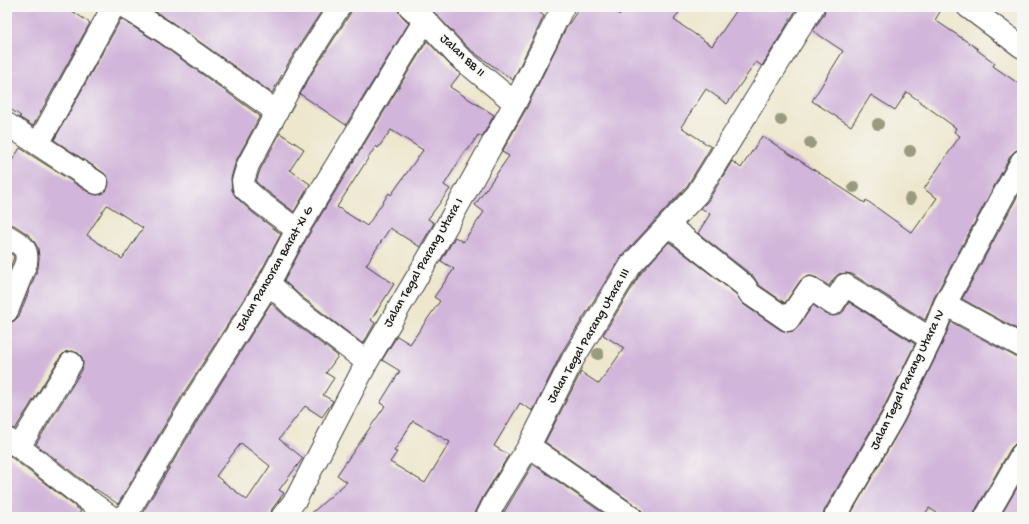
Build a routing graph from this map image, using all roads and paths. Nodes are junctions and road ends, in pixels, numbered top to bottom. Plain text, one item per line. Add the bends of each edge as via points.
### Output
1 (113, 7) edge
2 (125, 7) edge
3 (338, 7) edge
4 (562, 7) edge
5 (813, 7) edge
6 (968, 7) edge
7 (418, 13) edge
8 (1022, 47) edge
9 (515, 103) junction
10 (276, 112) junction
11 (7, 124) edge
12 (38, 144) junction
13 (1022, 161) edge
14 (97, 183) dead end
15 (668, 225) junction
16 (297, 230) junction
17 (7, 236) edge
18 (270, 282) junction
19 (945, 304) junction
20 (7, 311) edge
21 (931, 339) junction
22 (1022, 346) edge
23 (367, 362) junction
24 (71, 364) dead end
25 (13, 443) edge
26 (529, 446) junction
27 (1022, 454) edge
28 (111, 517) edge
29 (125, 517) edge
30 (282, 517) edge
31 (487, 517) edge
32 (631, 517) edge
33 (835, 517) edge
34 (986, 517) edge

1 - 12 street
2 - 10 street via 166,33
3 - 10 street
4 - 9 street, Jalan Tegal Parang Utara I
5 - 15 street, Jalan Tegal Parang Utara III via 697,194
6 - 8 street
7 - 9 street, Jalan BB II via 458,56
7 - 16 street, Jalan Pancoran Barat XI G
9 - 23 street, Jalan Tegal Parang Utara I via 436,246
10 - 16 street via 248,165 243,181 244,188
11 - 12 street
12 - 14 street
13 - 19 street, Jalan Tegal Parang Utara IV
15 - 21 street via 745,286 750,294 788,320 810,288 833,304 844,285
15 - 26 street, Jalan Tegal Parang Utara III via 631,265 573,360
16 - 18 street, Jalan Pancoran Barat XI G
17 - 20 street via 21,245 28,255
18 - 23 street via 294,307
18 - 29 street, Jalan Pancoran Barat XI G via 196,398
19 - 21 street, Jalan Tegal Parang Utara IV
19 - 22 street, Jalan Tegal Parang Utara IV
21 - 33 street, Jalan Tegal Parang Utara IV via 893,417
23 - 30 street, Jalan Tegal Parang Utara I via 296,499
24 - 25 street
25 - 28 street
26 - 31 street, Jalan Tegal Parang Utara III
26 - 32 street
27 - 34 street

